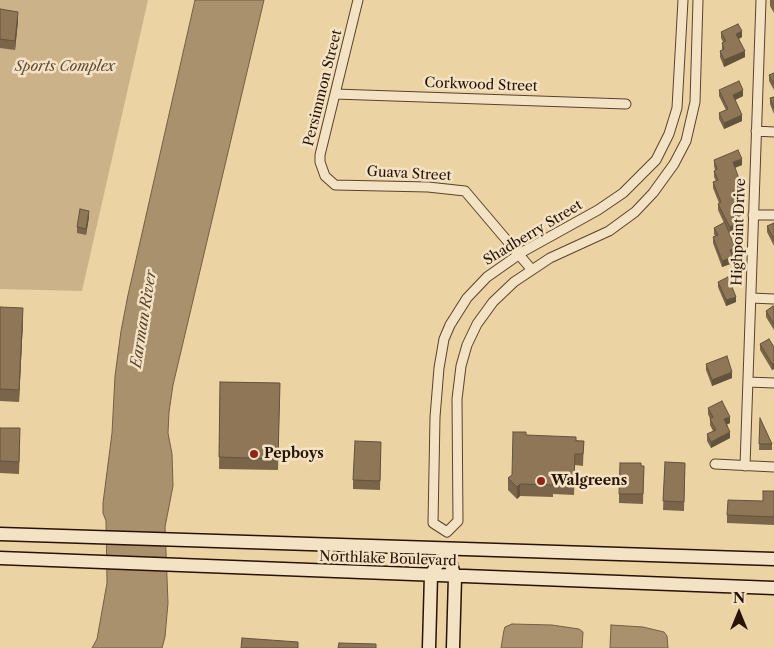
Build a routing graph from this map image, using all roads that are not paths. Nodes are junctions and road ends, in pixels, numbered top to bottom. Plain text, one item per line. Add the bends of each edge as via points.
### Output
1 (358, 0) edge
2 (683, 0) edge
3 (698, 0) edge
4 (761, 0) edge
5 (335, 94) junction
6 (626, 104) dead end
7 (756, 131) junction
8 (774, 132) edge
9 (330, 181) joint
10 (753, 214) junction
11 (774, 215) edge
12 (520, 254) junction
13 (532, 270) junction
14 (751, 298) junction
15 (774, 299) edge
16 (748, 382) junction
17 (774, 383) edge
18 (715, 464) dead end
19 (745, 466) junction
20 (774, 467) edge
21 (447, 532) junction
22 (0, 534) edge
23 (446, 548) junction
24 (0, 558) edge
25 (774, 559) edge
26 (431, 575) junction
27 (455, 576) junction
28 (774, 588) edge
29 (429, 648) edge
30 (453, 648) edge

1 - 5 street, Persimmon Street
2 - 12 street, Shadberry Street via 677,108 656,160 623,193
3 - 13 street via 695,102 686,141 674,164 635,212 609,231 550,258
4 - 7 street, Highpoint Drive
5 - 6 street, Corkwood Street
5 - 9 street, Persimmon Street via 320,155 322,169
7 - 8 street
7 - 10 street, Highpoint Drive
9 - 12 street, Guava Street via 335,185 465,191
10 - 11 street
10 - 14 street, Highpoint Drive
12 - 13 street, Guava Street
12 - 21 street, Shadberry Street via 487,277 467,298 444,339 435,417 433,523
13 - 21 street via 493,302 467,345 457,399 458,521
14 - 15 street
14 - 16 street, Highpoint Drive
16 - 17 street
16 - 19 street, Highpoint Drive
18 - 19 street
19 - 20 street
21 - 23 street
22 - 23 main road, Northlake Boulevard
23 - 25 main road, Northlake Boulevard
23 - 26 main road
23 - 27 main road
24 - 26 main road, Northlake Boulevard
26 - 27 main road, Northlake Boulevard
26 - 29 main road
27 - 28 main road, Northlake Boulevard
27 - 30 main road

